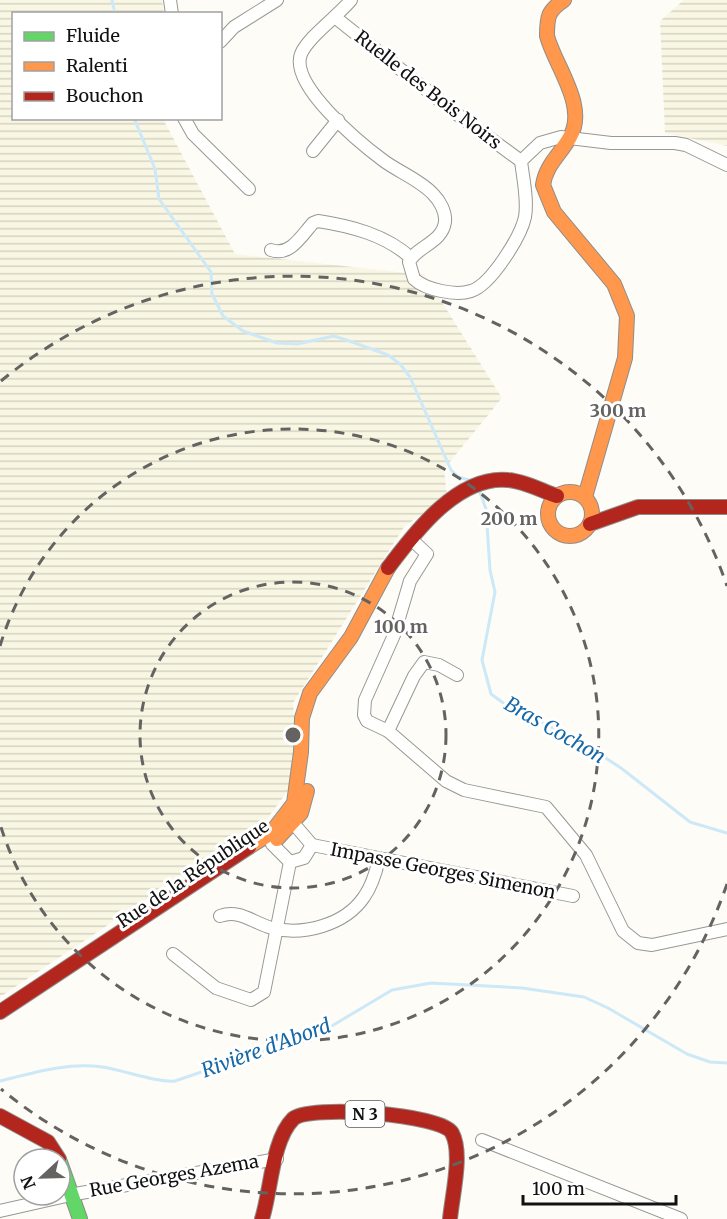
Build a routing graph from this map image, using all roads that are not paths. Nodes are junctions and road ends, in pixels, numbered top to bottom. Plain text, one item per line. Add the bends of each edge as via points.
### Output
1 (277, 0) edge
2 (351, 0) edge
3 (555, 2) edge
4 (336, 18) junction
5 (222, 40) edge
6 (185, 120) edge
7 (338, 120) junction
8 (572, 139) junction
9 (314, 151) dead end
10 (521, 161) junction
11 (727, 165) edge
12 (249, 189) dead end
13 (271, 250) dead end
14 (411, 258) junction
15 (590, 470) junction
16 (490, 482) junction
17 (563, 494) junction
18 (727, 497) edge
19 (588, 502) junction
20 (727, 507) edge
21 (548, 513) junction
22 (590, 524) junction
23 (415, 542) junction
24 (457, 675) dead end
25 (388, 731) junction
26 (287, 823) junction
27 (271, 838) junction
28 (312, 845) junction
29 (379, 858) junction
30 (290, 862) junction
31 (573, 896) dead end
32 (220, 916) dead end
33 (276, 929) junction
34 (727, 929) edge
35 (173, 954) dead end
36 (0, 1012) edge
37 (0, 1025) edge
38 (0, 1117) edge
39 (482, 1140) dead end
40 (37, 1147) edge
41 (51, 1147) edge
42 (278, 1159) junction
43 (72, 1191) edge
44 (72, 1205) edge
45 (80, 1219) edge
46 (262, 1219) edge
47 (450, 1219) edge
48 (681, 1219) edge

1 - 5 street via 234,27
2 - 4 street
3 - 8 street via 547,33 575,105 576,130
4 - 7 street via 304,48 299,64 307,86
4 - 10 street, Ruelle des Bois Noirs
6 - 12 street via 193,134
7 - 9 street
7 - 14 street via 383,160 438,199 445,219 441,233
8 - 10 street via 550,138
8 - 11 street via 611,144 675,143
8 - 15 street via 548,164 542,184 545,195 569,232 614,285 627,316 621,375
10 - 14 street via 525,215 519,235 485,282 471,291 427,288 414,279
13 - 14 street via 288,249 318,221 391,242
15 - 17 street
15 - 19 street
16 - 17 street, Rue de la République via 508,480
16 - 21 street via 525,493
16 - 23 street, Rue de la République via 464,490
17 - 19 street
17 - 21 street
18 - 19 street via 637,496 612,510
19 - 22 street
20 - 22 street via 638,507
21 - 22 street via 552,527 564,536 579,534
23 - 25 street via 427,554 410,581 394,635 363,707 367,721
23 - 26 street, Rue de la République via 357,642 316,701 311,722 308,789 301,813
24 - 25 street via 430,662 420,666
25 - 34 street via 446,781 482,796 546,807 586,855 623,931 638,943 652,945
26 - 27 street, Rue de la République
26 - 28 street
27 - 30 street
27 - 36 street, Rue de la République
27 - 37 street, Rue de la République
28 - 29 street, Impasse Georges Simenon
28 - 30 street via 304,858
29 - 31 street, Impasse Georges Simenon
29 - 33 street via 363,899 339,919 313,929
30 - 33 street
32 - 33 street via 238,913
33 - 35 street via 264,992 251,1000 216,988
38 - 40 street via 18,1137
38 - 41 street
39 - 48 street
42 - 43 street, Rue Georges Azema
42 - 46 street, N 3
42 - 47 street, N 3 via 288,1125 307,1111 438,1122 452,1131 457,1150
44 - 45 street

